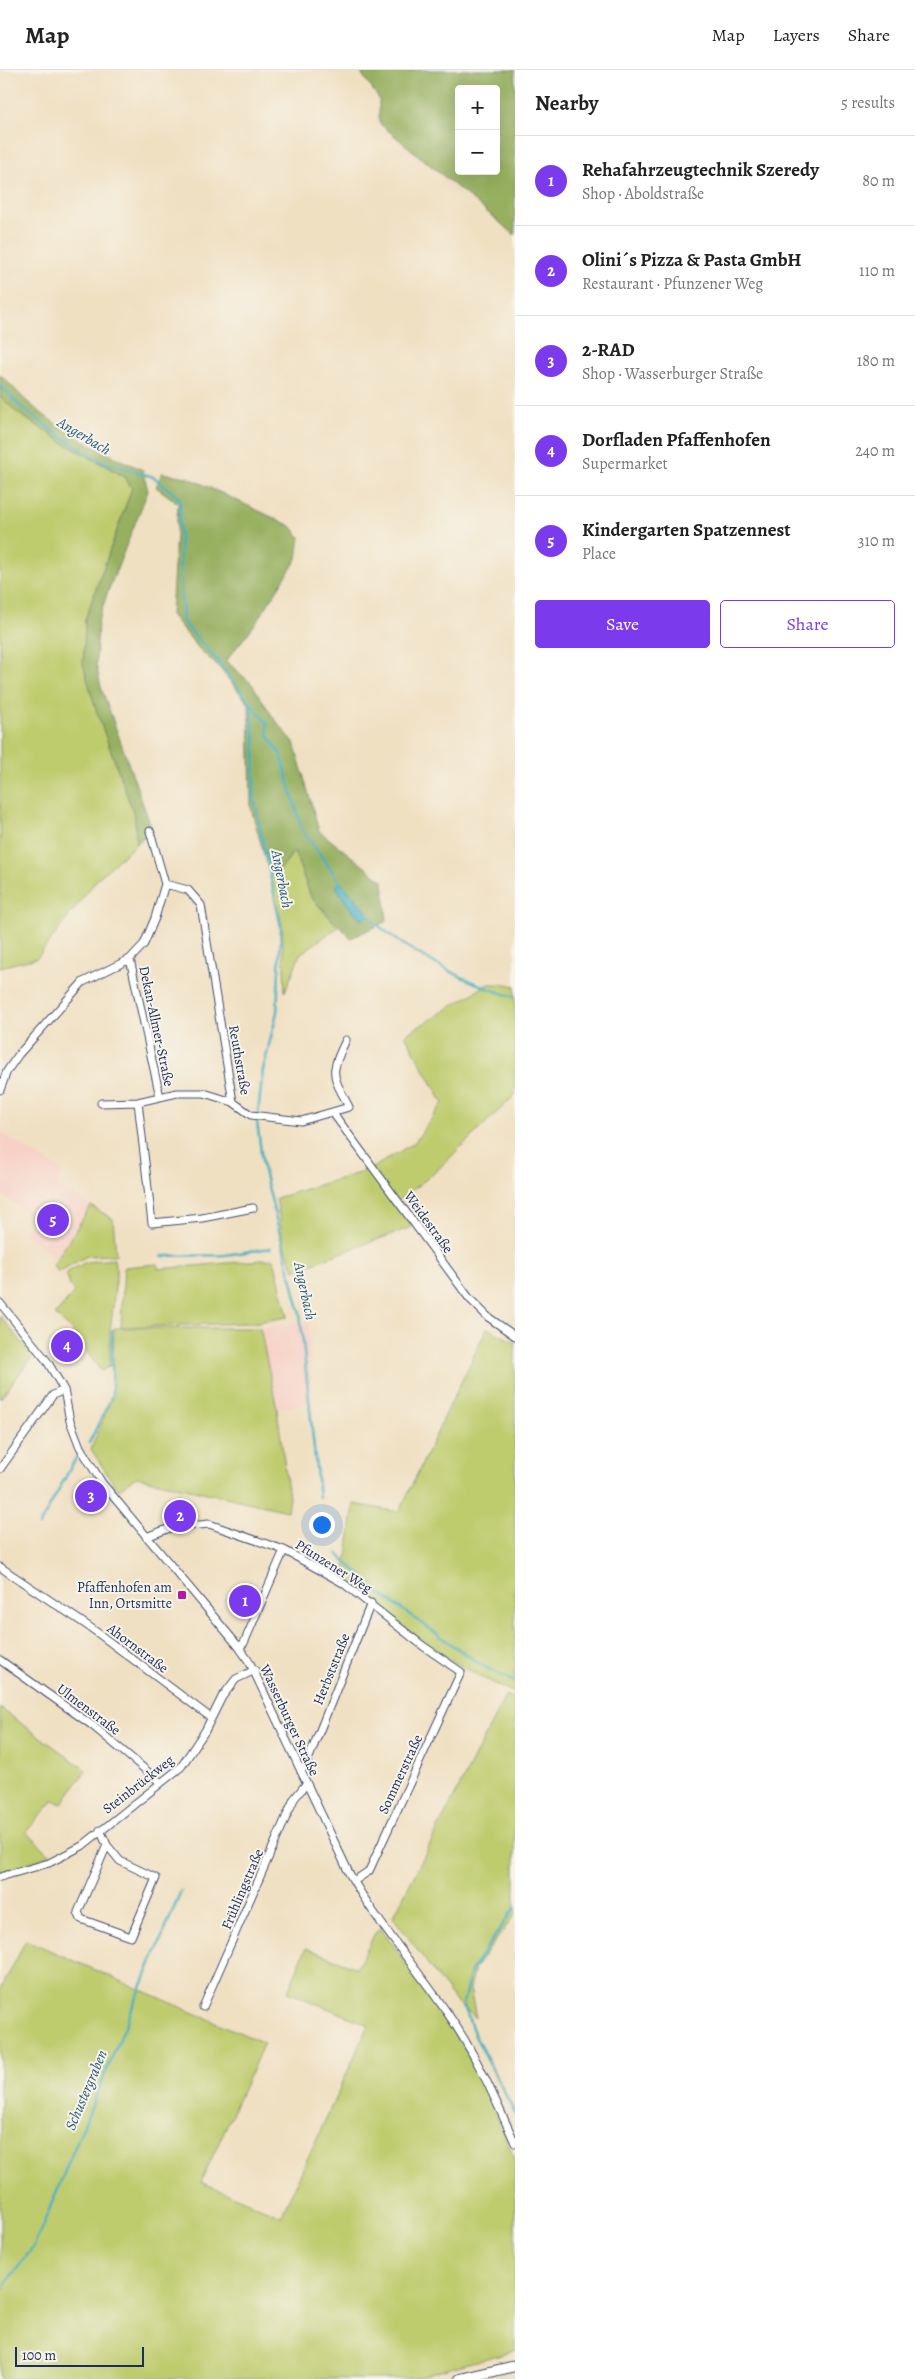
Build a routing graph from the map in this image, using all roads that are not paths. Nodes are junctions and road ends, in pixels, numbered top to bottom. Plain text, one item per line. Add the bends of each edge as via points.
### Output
1 (150, 831) dead end
2 (165, 884) junction
3 (130, 959) junction
4 (346, 1040) dead end
5 (0, 1090) edge
6 (160, 1097) junction
7 (138, 1102) junction
8 (233, 1102) junction
9 (101, 1103) dead end
10 (333, 1113) junction
11 (253, 1208) dead end
12 (0, 1303) edge
13 (515, 1336) edge
14 (64, 1390) junction
15 (0, 1468) edge
16 (146, 1537) junction
17 (284, 1550) junction
18 (0, 1567) edge
19 (371, 1603) junction
20 (239, 1646) junction
21 (0, 1660) edge
22 (254, 1670) junction
23 (461, 1672) joint
24 (210, 1717) junction
25 (301, 1770) junction
26 (160, 1782) junction
27 (306, 1784) junction
28 (100, 1830) junction
29 (107, 1845) junction
30 (0, 1878) edge
31 (354, 1881) junction
32 (203, 2007) dead end
33 (515, 2143) edge
34 (515, 2366) edge
35 (460, 2379) edge

1 - 2 street
2 - 3 street via 144,944
2 - 8 street, Reuthstraße via 188,890 201,905
3 - 5 street via 83,982 19,1054 7,1071
3 - 6 street, Dekan-Allmer-Straße
4 - 10 street via 333,1075 349,1107
6 - 7 street, Dekan-Allmer-Straße
6 - 8 street, Dekan-Allmer-Straße via 204,1093
7 - 9 street, Dekan-Allmer-Straße
7 - 11 street via 152,1223
8 - 10 street, Reuthstraße via 251,1115 263,1118 301,1121
10 - 13 street, Weidestraße via 469,1298 488,1317
12 - 14 street, Wasserburger Straße via 48,1361
14 - 15 street via 53,1394
14 - 16 street, Wasserburger Straße via 80,1448 102,1483
16 - 17 street, Pfunzener Weg via 170,1528 209,1524
16 - 20 street, Wasserburger Straße
17 - 19 street, Pfunzener Weg via 343,1583
17 - 20 street via 244,1642
18 - 24 street, Ahornstraße via 91,1628
19 - 23 street, Pfunzener Weg
19 - 25 street, Herbststraße via 306,1765
20 - 22 street, Wasserburger Straße
21 - 26 street, Ulmenstraße via 93,1726
22 - 24 street, Steinbrückweg via 236,1679
22 - 25 street, Wasserburger Straße
23 - 31 street, Sommerstraße via 369,1870
24 - 26 street, Steinbrückweg via 184,1764
25 - 27 street, Wasserburger Straße
26 - 28 street, Steinbrückweg
27 - 31 street, Wasserburger Straße
27 - 32 street, Frühlingstraße via 294,1799
28 - 29 street
28 - 30 street, Steinbrückweg via 82,1846 49,1862
29 - 29 street via 78,1912 81,1918 131,1937 156,1878 120,1861
31 - 33 street, Wasserburger Straße via 450,2016 489,2084
34 - 35 main road

